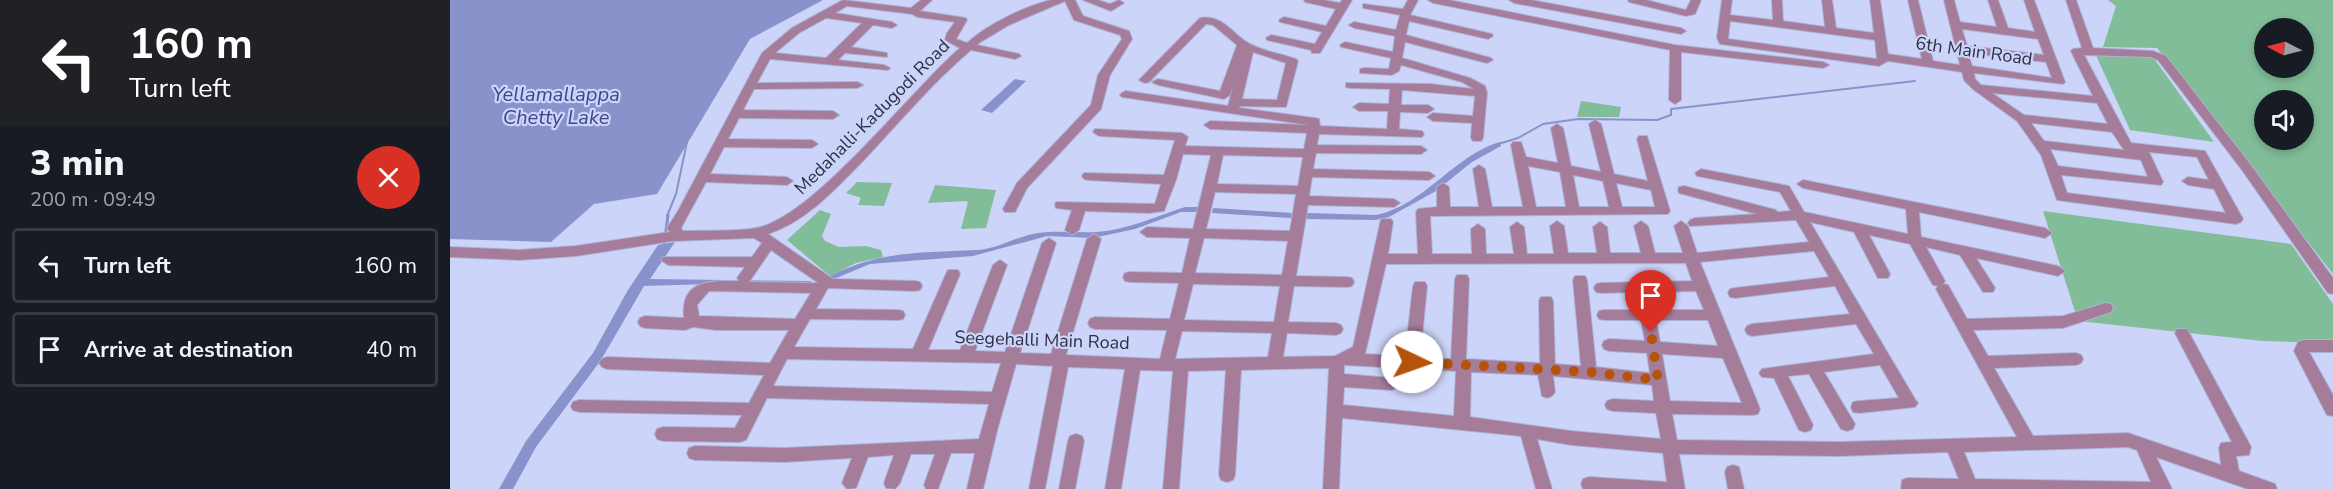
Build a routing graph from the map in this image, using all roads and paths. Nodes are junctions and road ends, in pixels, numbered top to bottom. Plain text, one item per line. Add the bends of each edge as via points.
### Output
1 (927, 0) edge
2 (1061, 0) edge
3 (1070, 0) edge
4 (1088, 0) edge
5 (1309, 0) edge
6 (1413, 0) edge
7 (1433, 0) edge
8 (1633, 0) edge
9 (1696, 0) edge
10 (1727, 0) edge
11 (1777, 0) edge
12 (1827, 0) edge
13 (1875, 0) edge
14 (1913, 0) edge
15 (1949, 0) edge
16 (1993, 0) edge
17 (2029, 0) edge
18 (2071, 0) edge
19 (1518, 1) edge
20 (848, 2) edge
21 (1345, 3) edge
22 (1113, 4) edge
23 (1367, 6) dead end
24 (915, 11) junction
25 (823, 14) junction
26 (1405, 15) junction
27 (1512, 17) junction
28 (1724, 17) junction
29 (1284, 20) dead end
30 (871, 21) junction
31 (1778, 24) junction
32 (892, 25) dead end
33 (1956, 25) junction
34 (1354, 26) dead end
35 (1329, 30) junction
36 (1681, 31) dead end
37 (1831, 31) junction
38 (2004, 31) junction
39 (1400, 36) junction
40 (1488, 36) dead end
41 (2042, 36) junction
42 (1879, 37) junction
43 (1271, 38) dead end
44 (1345, 45) dead end
45 (969, 47) junction
46 (1675, 48) junction
47 (843, 49) junction
48 (1962, 49) junction
49 (2089, 51) junction
50 (766, 55) junction
51 (883, 55) dead end
52 (1015, 56) dead end
53 (1883, 57) junction
54 (1397, 58) junction
55 (2051, 59) junction
56 (1487, 60) dead end
57 (829, 62) junction
58 (1928, 63) junction
59 (1823, 65) dead end
60 (884, 68) dead end
61 (1968, 70) junction
62 (1364, 71) dead end
63 (1158, 82) junction
64 (1350, 84) dead end
65 (857, 85) dead end
66 (751, 86) junction
67 (1396, 86) junction
68 (1978, 88) junction
69 (1481, 93) junction
70 (1126, 95) dead end
71 (1148, 98) junction
72 (1675, 100) dead end
73 (2101, 100) junction
74 (1233, 106) junction
75 (1359, 107) dead end
76 (1394, 108) junction
77 (737, 114) junction
78 (833, 114) dead end
79 (2021, 118) junction
80 (1479, 120) junction
81 (1595, 124) dead end
82 (1210, 125) dead end
83 (1557, 128) dead end
84 (1314, 129) junction
85 (2116, 129) junction
86 (1099, 132) dead end
87 (1393, 133) junction
88 (1419, 135) dead end
89 (1478, 138) dead end
90 (1643, 139) dead end
91 (720, 143) junction
92 (812, 144) dead end
93 (2039, 144) junction
94 (1517, 145) dead end
95 (1178, 150) junction
96 (1421, 150) dead end
97 (1310, 151) junction
98 (1218, 152) junction
99 (2143, 154) junction
100 (1520, 160) junction
101 (1479, 169) dead end
102 (1566, 169) junction
103 (2053, 170) junction
104 (1306, 173) junction
105 (1701, 173) dead end
106 (1429, 176) dead end
107 (1088, 177) dead end
108 (1608, 177) junction
109 (702, 178) junction
110 (1170, 180) junction
111 (787, 181) dead end
112 (2188, 181) dead end
113 (1803, 184) dead end
114 (2219, 186) junction
115 (1443, 187) dead end
116 (1656, 187) junction
117 (1210, 188) junction
118 (1684, 190) dead end
119 (1394, 203) dead end
120 (1061, 205) dead end
121 (1301, 205) junction
122 (1080, 206) junction
123 (1912, 207) junction
124 (1010, 209) dead end
125 (1617, 211) junction
126 (1444, 212) junction
127 (1486, 212) junction
128 (1531, 212) junction
129 (1574, 212) junction
130 (1799, 215) junction
131 (1781, 216) junction
132 (1386, 222) dead end
133 (1557, 226) dead end
134 (1641, 226) dead end
135 (1517, 227) dead end
136 (1599, 227) dead end
137 (1859, 228) junction
138 (1478, 229) dead end
139 (1072, 230) dead end
140 (1146, 232) dead end
141 (757, 233) junction
142 (1198, 233) junction
143 (2046, 233) dead end
144 (676, 236) junction
145 (1295, 236) junction
146 (1094, 239) dead end
147 (1915, 240) junction
148 (770, 242) junction
149 (1049, 243) dead end
150 (1818, 246) junction
151 (1964, 250) junction
152 (450, 252) edge
153 (1562, 258) junction
154 (1604, 258) junction
155 (1649, 258) junction
156 (1691, 258) junction
157 (1380, 259) junction
158 (1425, 259) junction
159 (1479, 259) junction
160 (1521, 259) junction
161 (668, 260) dead end
162 (755, 262) junction
163 (999, 265) dead end
164 (2058, 271) dead end
165 (953, 274) dead end
166 (1883, 274) dead end
167 (744, 278) dead end
168 (1131, 278) dead end
169 (1188, 279) junction
170 (1462, 279) dead end
171 (1580, 280) dead end
172 (1288, 281) junction
173 (1837, 281) junction
174 (1347, 282) dead end
175 (823, 285) junction
176 (915, 286) dead end
177 (1420, 286) dead end
178 (1701, 286) junction
179 (1600, 288) dead end
180 (1643, 288) junction
181 (1988, 288) dead end
182 (2333, 289) edge
183 (1735, 293) dead end
184 (1546, 301) dead end
185 (2106, 308) dead end
186 (898, 315) dead end
187 (1604, 315) dead end
188 (1713, 315) junction
189 (1648, 316) junction
190 (1859, 318) junction
191 (802, 320) junction
192 (692, 321) junction
193 (645, 322) dead end
194 (1095, 322) dead end
195 (1175, 325) junction
196 (1964, 325) junction
197 (1280, 327) junction
198 (1336, 329) dead end
199 (1752, 330) dead end
200 (2182, 333) dead end
201 (1609, 345) dead end
202 (2333, 346) edge
203 (1655, 349) junction
204 (783, 352) junction
205 (1727, 352) junction
206 (918, 355) junction
207 (964, 356) junction
208 (1011, 358) junction
209 (1882, 359) junction
210 (2076, 359) dead end
211 (1060, 360) junction
212 (1342, 360) junction
213 (1412, 362) junction
214 (1984, 362) junction
215 (607, 363) dead end
216 (1133, 364) junction
217 (1274, 364) junction
218 (1173, 365) junction
219 (1234, 365) junction
220 (1461, 365) junction
221 (1813, 367) junction
222 (775, 369) junction
223 (1546, 370) junction
224 (1589, 372) junction
225 (1336, 380) junction
226 (1658, 380) junction
227 (1391, 384) dead end
228 (763, 392) junction
229 (1547, 392) dead end
230 (998, 398) junction
231 (1613, 405) dead end
232 (579, 406) dead end
233 (1664, 406) junction
234 (1859, 407) dead end
235 (754, 409) junction
236 (2333, 410) edge
237 (1335, 411) junction
238 (1462, 423) junction
239 (1847, 424) dead end
240 (1805, 425) dead end
241 (1527, 431) junction
242 (663, 434) dead end
243 (1076, 441) dead end
244 (2028, 442) junction
245 (1953, 444) junction
246 (2143, 445) junction
247 (984, 446) junction
248 (945, 447) junction
249 (1672, 447) junction
250 (905, 448) junction
251 (863, 450) junction
252 (695, 453) dead end
253 (1733, 472) dead end
254 (1227, 474) dead end
255 (2231, 476) junction
256 (850, 483) dead end
257 (892, 483) dead end
258 (1589, 484) dead end
259 (932, 485) dead end
260 (1970, 486) junction
261 (2012, 488) edge
262 (2047, 488) edge
263 (975, 489) edge
264 (1037, 489) edge
265 (1067, 489) edge
266 (1113, 489) edge
267 (1171, 489) edge
268 (1331, 489) edge
269 (1544, 489) edge
270 (1670, 489) edge
271 (1677, 489) edge
272 (1736, 489) edge
273 (1909, 489) edge
274 (2163, 489) edge
275 (2268, 489) edge

1 - 24 street
2 - 45 street, Medahalli-Kadugodi Road via 1003,24
3 - 124 street via 1078,18 1125,33 1127,39 1104,75 1097,106 1022,186
4 - 22 street
5 - 21 street
6 - 26 street
7 - 27 street
8 - 9 street via 1686,14
10 - 28 street
11 - 31 street
12 - 37 street
13 - 42 street
14 - 58 street
15 - 33 street
16 - 38 street
17 - 41 street
18 - 49 street
19 - 27 street
19 - 36 street
20 - 24 street
20 - 25 street
21 - 35 street
23 - 26 street
24 - 45 street via 962,20 950,40
25 - 30 street
25 - 50 street via 801,26
26 - 39 street
26 - 40 street
27 - 46 street
28 - 31 street
28 - 53 street, 6th Main Road via 1724,42 1879,63
29 - 35 street
30 - 32 street
30 - 47 street
31 - 37 street
33 - 38 street
33 - 48 street
34 - 39 street
35 - 43 street via 1317,50
37 - 42 street
38 - 41 street
39 - 54 street
39 - 56 street
41 - 55 street
42 - 53 street
44 - 54 street
45 - 52 street
45 - 141 street, Medahalli-Kadugodi Road via 828,189 775,228
46 - 59 street
46 - 72 street
47 - 51 street
47 - 57 street
48 - 55 street
48 - 61 street
49 - 73 street via 2077,51
49 - 182 street via 2162,57
50 - 57 street
50 - 66 street
53 - 58 street, 6th Main Road
54 - 62 street via 1392,72
54 - 69 street via 1466,80 1481,88
55 - 61 street, 6th Main Road via 2059,82
57 - 60 street
58 - 61 street, 6th Main Road
61 - 68 street via 1970,80
63 - 63 street via 1145,80 1204,20 1217,23 1243,44 1224,95
63 - 71 street
64 - 67 street
65 - 66 street
66 - 77 street
67 - 69 street
67 - 76 street
68 - 73 street
68 - 79 street
69 - 80 street
70 - 71 street
71 - 74 street
73 - 85 street
74 - 74 street via 1282,104 1292,61 1249,47
74 - 84 street via 1315,122
75 - 76 street
76 - 80 street
76 - 87 street
77 - 78 street
77 - 91 street
79 - 85 street
79 - 93 street
80 - 89 street
81 - 108 street
82 - 84 street
83 - 102 street
84 - 87 street
84 - 97 street
85 - 99 street via 2126,146
86 - 95 street via 1182,137
87 - 88 street
90 - 116 street
91 - 92 street
91 - 109 street
93 - 99 street
93 - 103 street
94 - 100 street
95 - 98 street
95 - 110 street
96 - 97 street
97 - 98 street
97 - 104 street
98 - 117 street
99 - 103 street via 2157,182
99 - 114 street via 2141,147 2201,154
100 - 102 street
100 - 128 street
101 - 127 street
102 - 108 street
102 - 129 street
103 - 114 street via 2062,197 2236,219
104 - 106 street
104 - 121 street
105 - 130 street via 1784,189
107 - 110 street
108 - 116 street
108 - 125 street
109 - 111 street
109 - 144 street via 674,228
110 - 122 street via 1159,208
112 - 114 street
113 - 123 street
115 - 126 street
116 - 125 street via 1663,211
117 - 121 street
117 - 142 street
118 - 131 street
119 - 121 street
120 - 122 street
121 - 145 street
122 - 139 street
123 - 143 street
123 - 147 street
125 - 129 street
126 - 127 street
126 - 158 street via 1423,213
127 - 128 street
128 - 129 street
130 - 131 street
130 - 137 street
130 - 150 street
131 - 156 street via 1688,224
132 - 157 street
133 - 153 street
134 - 155 street
135 - 160 street
136 - 154 street
137 - 147 street
137 - 166 street
138 - 159 street
140 - 142 street
141 - 144 street, Medahalli-Kadugodi Road
141 - 148 street
142 - 145 street
142 - 169 street
144 - 152 street, Medahalli-Kadugodi Road via 576,251 519,255
145 - 172 street
146 - 211 street
147 - 151 street
147 - 196 street
148 - 162 street
148 - 175 street
149 - 208 street
150 - 156 street
150 - 173 street
151 - 164 street
151 - 181 street
153 - 154 street
153 - 160 street
154 - 155 street
155 - 156 street
156 - 178 street
157 - 158 street
157 - 212 street via 1360,350
158 - 159 street
159 - 160 street
161 - 162 street
162 - 167 street
163 - 207 street
165 - 206 street
168 - 169 street
169 - 172 street
169 - 195 street
170 - 220 street
171 - 224 street
172 - 174 street
172 - 197 street
173 - 183 street
173 - 190 street
175 - 176 street
175 - 191 street
175 - 192 street via 706,286 690,305
177 - 213 street
178 - 180 street
178 - 188 street
179 - 180 street
180 - 189 street
184 - 223 street
185 - 196 street via 2063,322
186 - 191 street
187 - 189 street
188 - 189 street
188 - 205 street
189 - 203 street
190 - 199 street
190 - 209 street
191 - 192 street via 717,324
191 - 204 street
192 - 193 street
194 - 195 street
195 - 197 street
195 - 218 street
196 - 214 street
197 - 198 street
197 - 217 street
200 - 255 street via 2243,447 2227,448
201 - 203 street
202 - 236 street via 2308,344 2301,351
203 - 205 street
203 - 226 street
204 - 206 street, Seegehalli Main Road
204 - 222 street
205 - 233 street via 1752,409
206 - 207 street, Seegehalli Main Road
207 - 208 street, Seegehalli Main Road
208 - 211 street, Seegehalli Main Road
208 - 230 street
209 - 221 street
209 - 234 street via 1910,403
210 - 214 street
211 - 216 street, Seegehalli Main Road
211 - 264 street
212 - 213 street, Seegehalli Main Road
212 - 217 street, Seegehalli Main Road
212 - 225 street
213 - 220 street, Seegehalli Main Road
214 - 244 street
215 - 222 street
216 - 218 street, Seegehalli Main Road
216 - 266 street
217 - 219 street, Seegehalli Main Road
218 - 219 street, Seegehalli Main Road
218 - 267 street
219 - 254 street
220 - 223 street, Seegehalli Main Road
220 - 238 street
221 - 239 street
221 - 240 street via 1773,372
222 - 228 street
223 - 224 street, Seegehalli Main Road
223 - 229 street
224 - 226 street, Seegehalli Main Road
225 - 227 street
225 - 237 street
226 - 233 street
228 - 230 street
228 - 235 street
230 - 247 street
231 - 233 street
232 - 235 street
233 - 249 street
235 - 242 street via 740,435
237 - 238 street
237 - 268 street
238 - 241 street
241 - 249 street
241 - 269 street
243 - 265 street
244 - 245 street
244 - 246 street via 2128,440
245 - 249 street via 1817,449
245 - 260 street
246 - 255 street
246 - 274 street
247 - 248 street
247 - 263 street
248 - 250 street
248 - 259 street
249 - 271 street
250 - 251 street
250 - 257 street
251 - 252 street via 784,455
251 - 256 street
253 - 272 street
255 - 275 street
258 - 270 street
260 - 261 street
260 - 273 street via 1908,485
261 - 262 street
262 - 274 street

